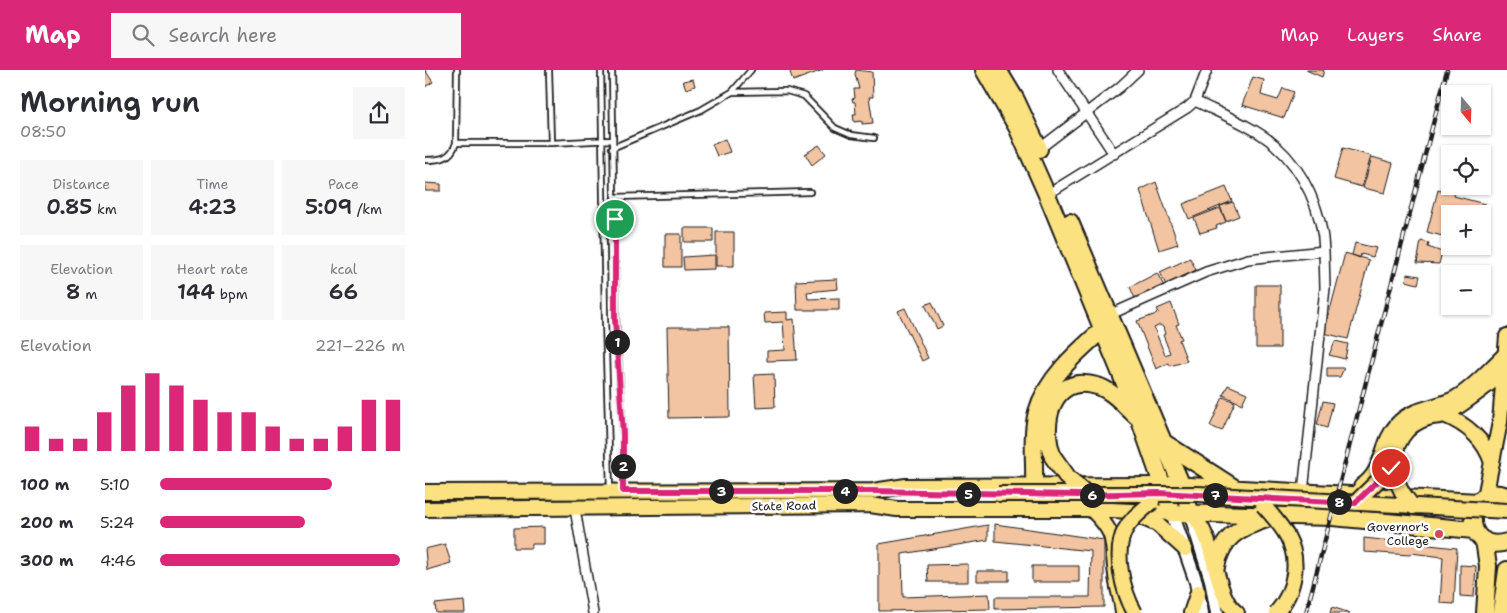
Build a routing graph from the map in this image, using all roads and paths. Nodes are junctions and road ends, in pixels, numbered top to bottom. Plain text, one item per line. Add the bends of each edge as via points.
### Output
1 (457, 70) edge
2 (549, 70) edge
3 (601, 70) edge
4 (613, 70) edge
5 (751, 70) edge
6 (984, 70) edge
7 (998, 70) edge
8 (1058, 70) edge
9 (1207, 70) edge
10 (1134, 72) edge
11 (732, 92) junction
12 (1195, 101) junction
13 (1086, 112) junction
14 (875, 138) dead end
15 (602, 140) junction
16 (612, 140) junction
17 (457, 143) junction
18 (551, 143) junction
19 (612, 148) junction
20 (1039, 149) junction
21 (1114, 154) junction
22 (425, 160) edge
23 (1056, 189) junction
24 (810, 192) dead end
25 (614, 197) junction
26 (1324, 251) junction
27 (1105, 323) junction
28 (1507, 336) edge
29 (1505, 356) junction
30 (1503, 373) junction
31 (1444, 415) junction
32 (1139, 418) junction
33 (1162, 441) junction
34 (1492, 463) junction
35 (1391, 468) junction
36 (1164, 485) junction
37 (1034, 486) junction
38 (1182, 486) junction
39 (1235, 488) junction
40 (617, 491) junction
41 (873, 491) junction
42 (425, 492) edge
43 (1303, 492) junction
44 (1507, 496) edge
45 (998, 498) junction
46 (1353, 499) junction
47 (1482, 499) junction
48 (1089, 502) junction
49 (1152, 502) junction
50 (870, 505) junction
51 (1263, 505) junction
52 (1413, 507) junction
53 (575, 508) junction
54 (425, 509) edge
55 (1124, 511) junction
56 (1507, 511) edge
57 (1172, 513) junction
58 (1191, 514) junction
59 (1278, 515) junction
60 (1507, 520) edge
61 (1479, 535) junction
62 (1507, 542) edge
63 (1185, 549) junction
64 (1216, 567) junction
65 (1507, 570) edge
66 (1198, 592) junction
67 (593, 613) edge
68 (1123, 613) edge
69 (1135, 613) edge
70 (1191, 613) edge
71 (1202, 613) edge
72 (1217, 613) edge
73 (1237, 613) edge
74 (1276, 613) edge
75 (1485, 613) edge
76 (1501, 613) edge

1 - 17 lane
2 - 18 lane
3 - 15 lane
4 - 16 lane
5 - 11 lane
6 - 27 highway via 1017,127
7 - 20 highway
8 - 13 street
9 - 12 street
10 - 13 street
11 - 14 lane via 787,91 804,96 835,128 851,136
11 - 19 lane via 695,113
12 - 21 street
12 - 26 street via 1261,136 1288,159 1301,177 1318,215
13 - 20 street
13 - 21 street
15 - 16 lane
15 - 18 lane
15 - 40 lane
16 - 19 lane
17 - 18 lane
17 - 22 lane via 445,158
19 - 25 lane
20 - 23 highway
21 - 23 street
23 - 27 highway
24 - 25 lane
25 - 40 lane via 615,320 623,434
26 - 27 street via 1248,260 1206,272
26 - 43 street via 1325,288
27 - 32 highway
27 - 33 highway
27 - 37 highway via 1063,368 1044,395 1037,412 1034,438
28 - 29 main road
29 - 30 main road
29 - 46 highway via 1458,398 1401,422 1392,433 1376,474
30 - 31 main road
30 - 34 main road
31 - 34 main road via 1468,428 1486,449
31 - 35 main road via 1420,421 1403,433
32 - 36 highway
32 - 48 highway, bridge via 1107,390 1090,384 1073,386 1055,399 1048,416 1048,438 1053,457
33 - 38 highway
33 - 39 highway
34 - 47 main road
35 - 46 main road, bridge
35 - 52 main road, bridge
36 - 37 main road, State Road
36 - 38 highway
36 - 57 highway
37 - 41 main road, State Road via 907,486
38 - 39 highway
38 - 58 highway
39 - 43 highway
40 - 41 main road, State Road
40 - 42 main road, State Road
41 - 45 main road
43 - 46 highway
44 - 47 highway via 1497,493
45 - 48 main road, bridge
45 - 49 main road
45 - 50 main road
46 - 47 highway
46 - 48 main road, bridge via 1198,494
46 - 52 main road, bridge
47 - 61 highway via 1473,510 1472,520
48 - 50 main road, State Road via 897,509
48 - 55 main road, State Road
48 - 68 main road via 1105,522 1115,542 1115,574
49 - 51 main road
49 - 69 main road, bridge via 1133,520 1122,539 1123,580
50 - 53 main road, State Road
51 - 60 main road
51 - 74 main road, bridge via 1283,527 1294,548 1296,560 1292,586
52 - 56 main road, bridge
53 - 54 main road, State Road
53 - 67 street
55 - 57 main road, State Road
55 - 63 main road via 1157,524
57 - 58 highway
57 - 63 main road
58 - 59 highway
58 - 64 main road via 1200,525
58 - 72 main road via 1211,580
59 - 61 highway via 1332,517
59 - 64 highway via 1236,530 1225,543
61 - 62 highway via 1500,544
61 - 75 highway via 1488,566
63 - 66 main road
64 - 73 main road via 1228,603
65 - 76 highway
66 - 70 main road
66 - 71 main road

